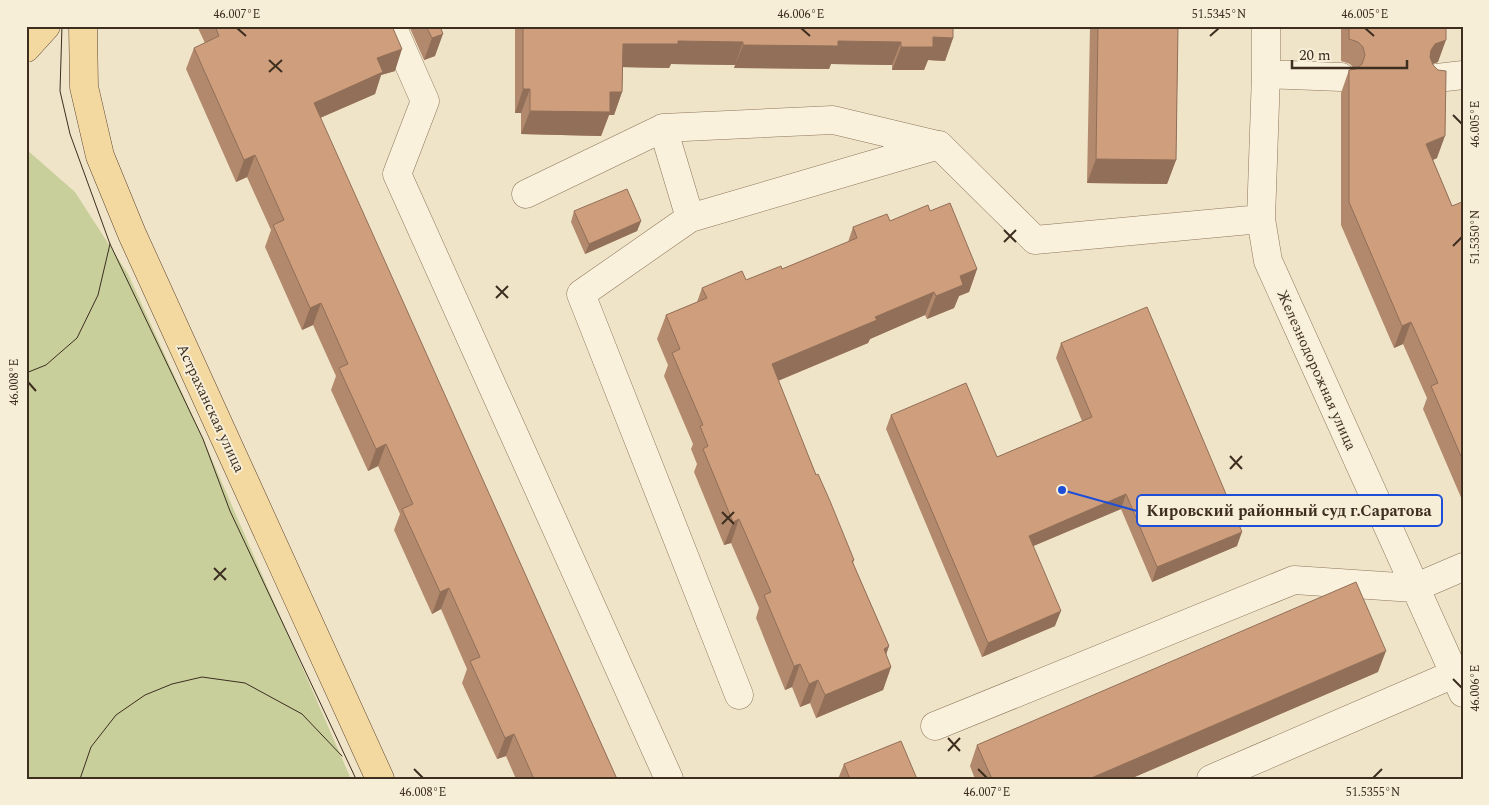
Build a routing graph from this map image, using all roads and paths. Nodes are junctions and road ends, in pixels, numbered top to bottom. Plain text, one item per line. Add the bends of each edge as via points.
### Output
1 (46, 26) edge
2 (83, 26) edge
3 (392, 26) edge
4 (1266, 26) edge
5 (26, 48) edge
6 (1266, 74) junction
7 (1341, 77) dead end
8 (663, 128) junction
9 (939, 145) junction
10 (526, 194) dead end
11 (690, 218) junction
12 (1261, 219) junction
13 (1463, 568) edge
14 (1414, 588) junction
15 (1458, 684) edge
16 (739, 695) dead end
17 (936, 726) dead end
18 (380, 779) edge
19 (668, 779) edge
20 (1211, 779) edge

1 - 5 main road
2 - 18 main road, Астраханская улица via 84,87 100,156 132,234
3 - 19 street via 426,101 397,174
4 - 6 street, Железнодорожная улица
6 - 7 street
6 - 12 street, Железнодорожная улица
8 - 9 street via 832,120
8 - 10 street
8 - 11 street
9 - 11 street
9 - 12 street via 1035,240
11 - 16 street via 581,294
12 - 14 street, Железнодорожная улица via 1268,261
13 - 14 street
14 - 15 street, Железнодорожная улица
14 - 17 street via 1294,580
15 - 20 street

